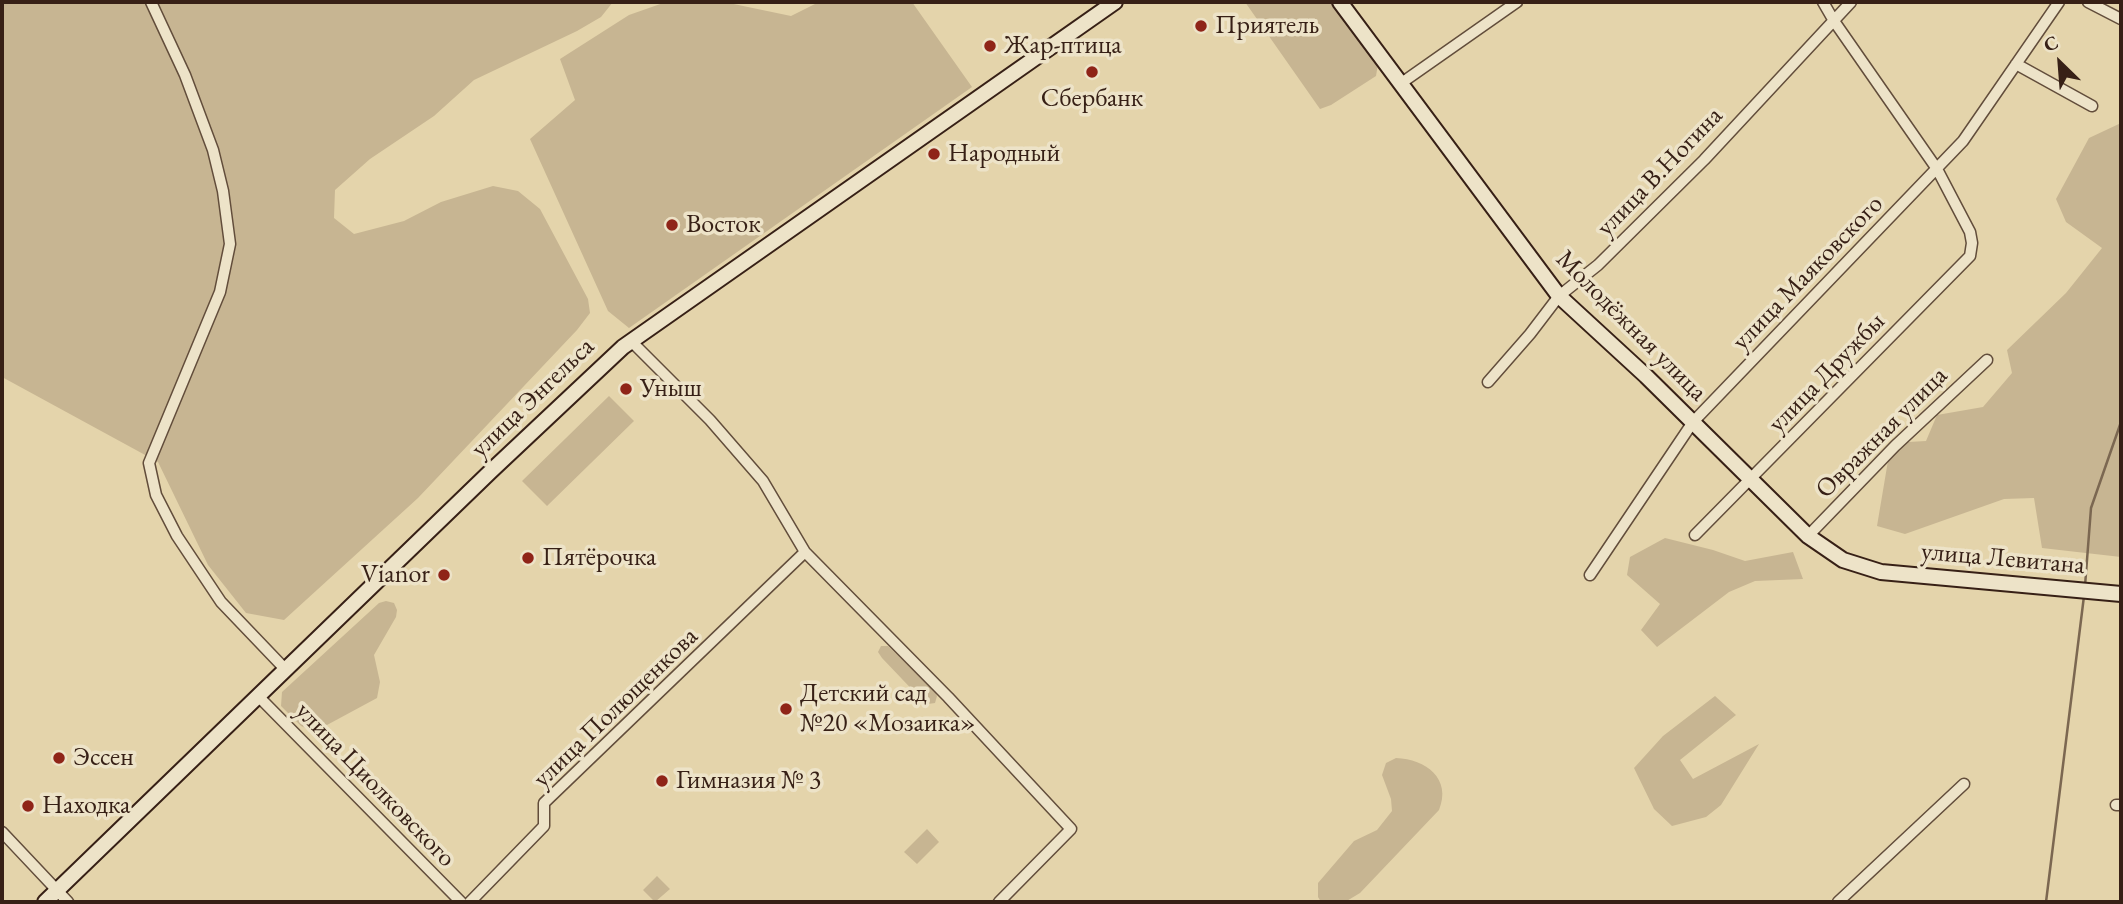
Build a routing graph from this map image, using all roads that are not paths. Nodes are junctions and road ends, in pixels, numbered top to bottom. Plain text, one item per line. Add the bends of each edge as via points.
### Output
1 (152, 2) edge
2 (1115, 2) edge
3 (1340, 2) edge
4 (1517, 2) edge
5 (1822, 2) edge
6 (1851, 2) edge
7 (2059, 2) edge
8 (2088, 2) edge
9 (2121, 19) edge
10 (1833, 21) junction
11 (2016, 64) junction
12 (1400, 84) junction
13 (2092, 106) dead end
14 (1937, 169) junction
15 (1559, 296) junction
16 (631, 341) junction
17 (1987, 360) dead end
18 (1488, 382) dead end
19 (1693, 422) junction
20 (1751, 481) junction
21 (1695, 535) dead end
22 (1808, 536) junction
23 (805, 552) junction
24 (1881, 572) joint
25 (1590, 575) dead end
26 (2120, 594) edge
27 (286, 670) junction
28 (259, 697) junction
29 (1964, 784) dead end
30 (2, 832) edge
31 (57, 891) junction
32 (45, 902) edge
33 (68, 902) edge
34 (461, 902) edge
35 (470, 902) edge
36 (999, 902) edge
37 (1838, 902) edge

1 - 27 street via 213,150 230,244 220,292 149,463 152,484 177,536 221,602
2 - 16 main road, улица Энгельса
3 - 12 main road, Молодёжная улица
4 - 12 street
5 - 10 street
6 - 10 street, улица В.Ногина
7 - 11 street, улица Маяковского
8 - 9 street
10 - 14 street
10 - 15 street, улица В.Ногина via 1689,175 1598,265
11 - 13 street
11 - 14 street, улица Маяковского via 1963,141
12 - 15 main road, Молодёжная улица
14 - 19 street, улица Маяковского
14 - 20 street, улица Дружбы via 1970,232 1970,256
15 - 18 street, улица В.Ногина
15 - 19 main road, Молодёжная улица
16 - 23 street via 763,481
16 - 27 main road, улица Энгельса
17 - 22 street, Овражная улица
19 - 20 main road, Молодёжная улица
19 - 25 street, улица Маяковского
20 - 21 street, улица Дружбы
20 - 22 main road, Молодёжная улица
22 - 24 main road, Молодёжная улица via 1843,560
23 - 35 street, улица Полющенкова via 544,803 544,826
23 - 36 street via 1072,829
24 - 26 main road, улица Левитана
27 - 28 main road, улица Энгельса
28 - 31 main road, улица Энгельса
28 - 34 street, улица Циолковского
29 - 37 street
30 - 31 street
31 - 32 main road, улица Энгельса
31 - 33 street

